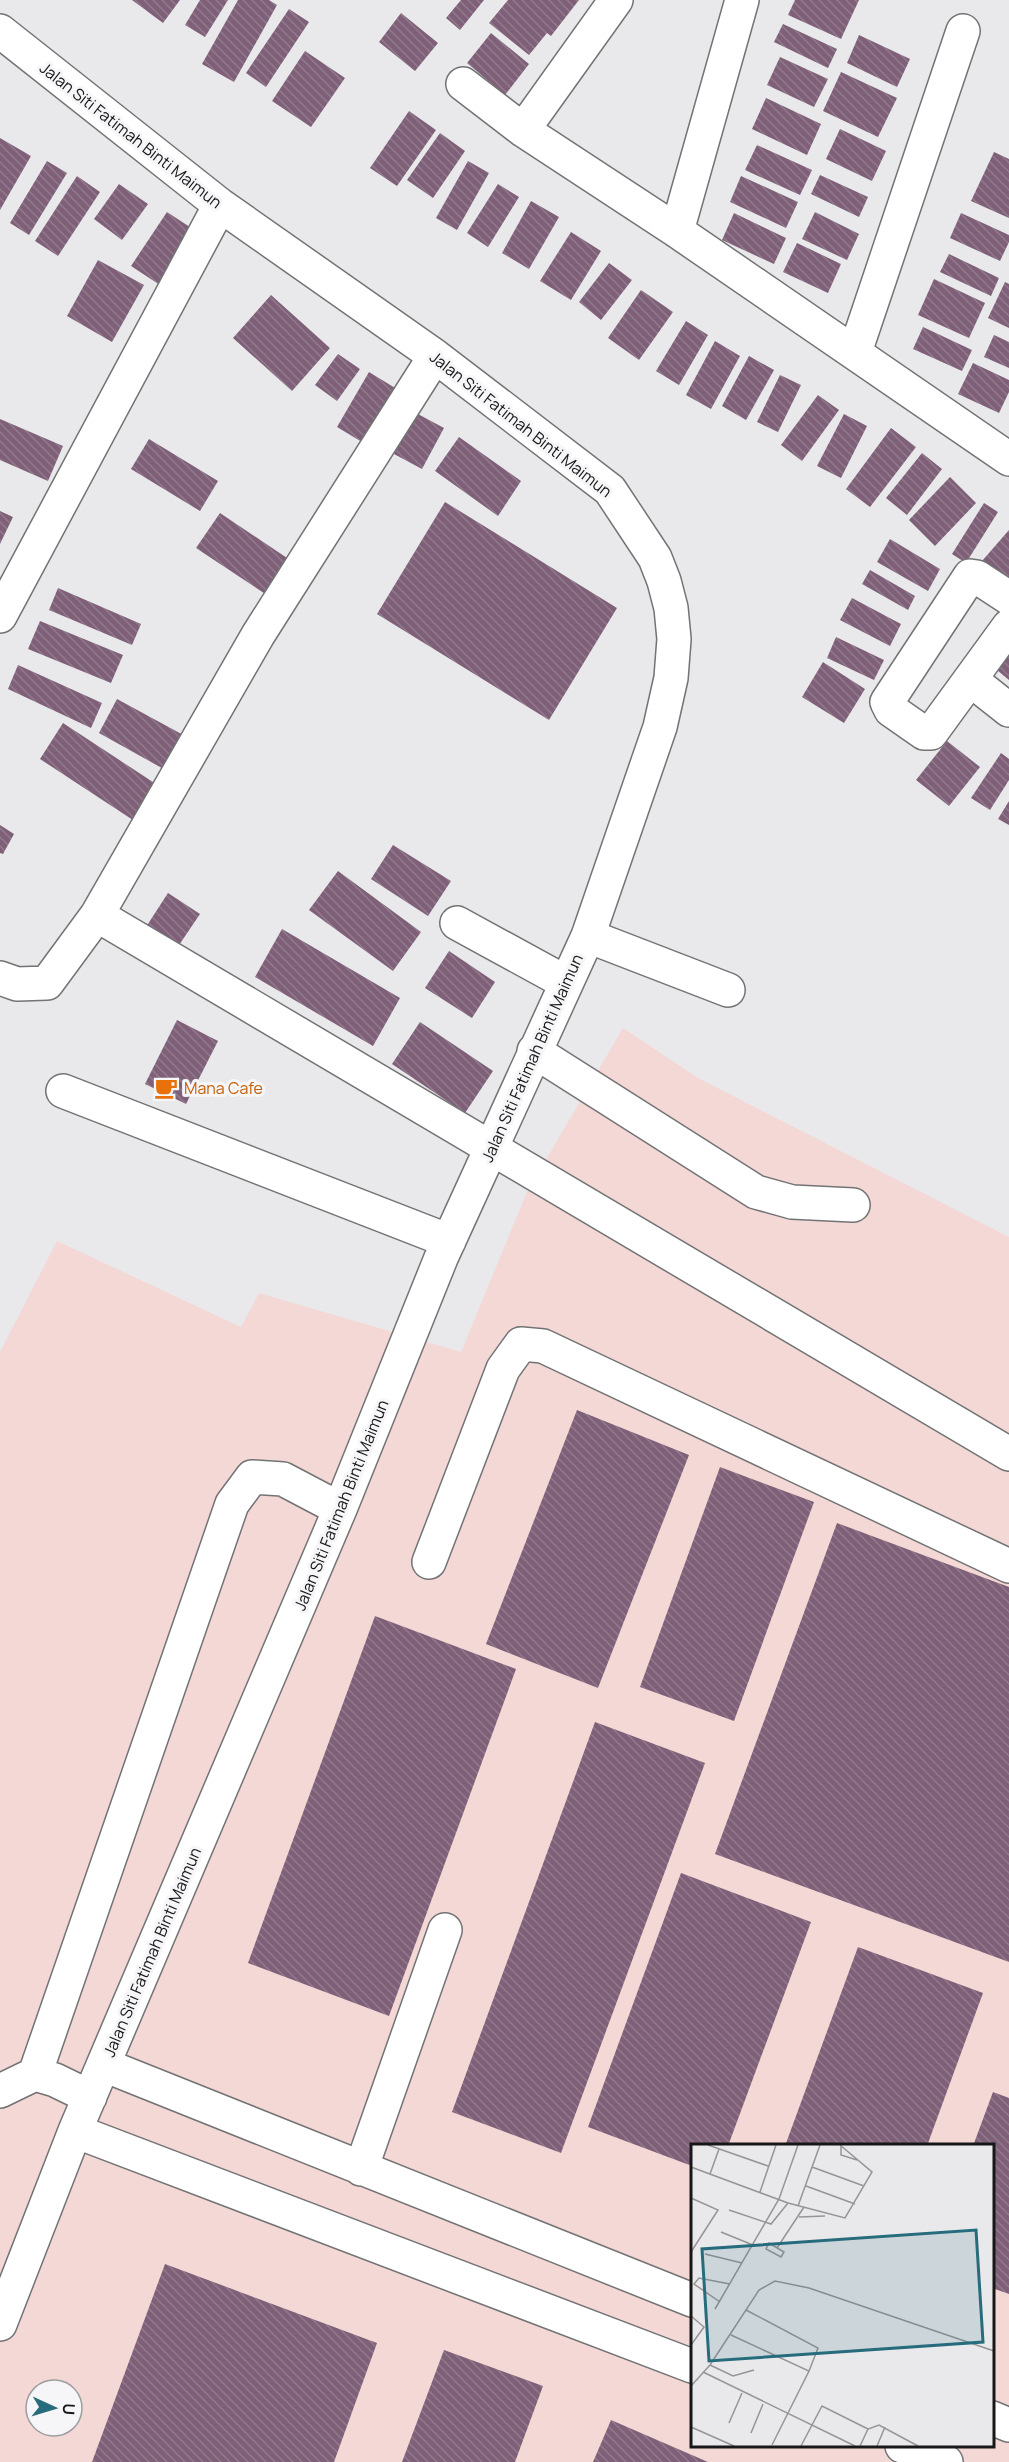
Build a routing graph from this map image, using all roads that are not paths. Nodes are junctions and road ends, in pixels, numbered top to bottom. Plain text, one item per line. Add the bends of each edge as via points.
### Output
1 (616, 0) edge
2 (742, 0) edge
3 (0, 31) edge
4 (963, 31) dead end
5 (463, 84) dead end
6 (523, 130) junction
7 (220, 205) junction
8 (677, 231) junction
9 (855, 352) junction
10 (435, 356) junction
11 (1009, 459) edge
12 (1009, 598) edge
13 (0, 616) edge
14 (1009, 626) edge
15 (971, 680) junction
16 (1009, 710) edge
17 (97, 915) junction
18 (457, 923) dead end
19 (588, 936) junction
20 (0, 978) edge
21 (565, 982) junction
22 (728, 990) dead end
23 (534, 1052) junction
24 (63, 1091) dead end
25 (491, 1148) junction
26 (853, 1205) dead end
27 (449, 1241) junction
28 (1009, 1454) edge
29 (340, 1509) junction
30 (429, 1562) dead end
31 (1009, 1566) edge
32 (445, 1930) dead end
33 (104, 2065) junction
34 (35, 2074) junction
35 (0, 2091) edge
36 (90, 2097) junction
37 (75, 2130) junction
38 (361, 2169) junction
39 (691, 2299) edge
40 (0, 2324) edge
41 (691, 2365) edge
42 (994, 2418) edge
43 (1009, 2425) edge
44 (907, 2447) edge
45 (946, 2462) edge

1 - 6 street
2 - 8 street
3 - 7 street, Jalan Siti Fatimah Binti Maimun
4 - 9 street
5 - 6 street
6 - 8 street
7 - 10 street, Jalan Siti Fatimah Binti Maimun
7 - 13 street
8 - 9 street
9 - 11 street
10 - 17 street via 258,635
10 - 19 street, Jalan Siti Fatimah Binti Maimun via 610,490 655,558 664,581 674,639 671,678 660,727
12 - 15 street via 970,576 887,702 891,710 931,734
14 - 15 street
15 - 16 street
17 - 20 street via 47,983 16,984
17 - 25 street
18 - 21 street
19 - 21 street, Jalan Siti Fatimah Binti Maimun
19 - 22 street
21 - 23 street, Jalan Siti Fatimah Binti Maimun
23 - 25 street, Jalan Siti Fatimah Binti Maimun
23 - 26 street via 756,1192 792,1202
24 - 27 street
25 - 27 street, Jalan Siti Fatimah Binti Maimun
25 - 28 street
27 - 29 street, Jalan Siti Fatimah Binti Maimun
29 - 33 street, Jalan Siti Fatimah Binti Maimun
29 - 34 street via 283,1479 252,1477 232,1504
30 - 31 street via 503,1369 521,1344 543,1346
32 - 38 street
33 - 36 street, Jalan Siti Fatimah Binti Maimun
33 - 38 street
34 - 35 street
34 - 36 street
36 - 37 street, Jalan Siti Fatimah Binti Maimun
37 - 40 street, Jalan Siti Fatimah Binti Maimun
37 - 41 street
38 - 39 street
42 - 43 street
44 - 45 street

